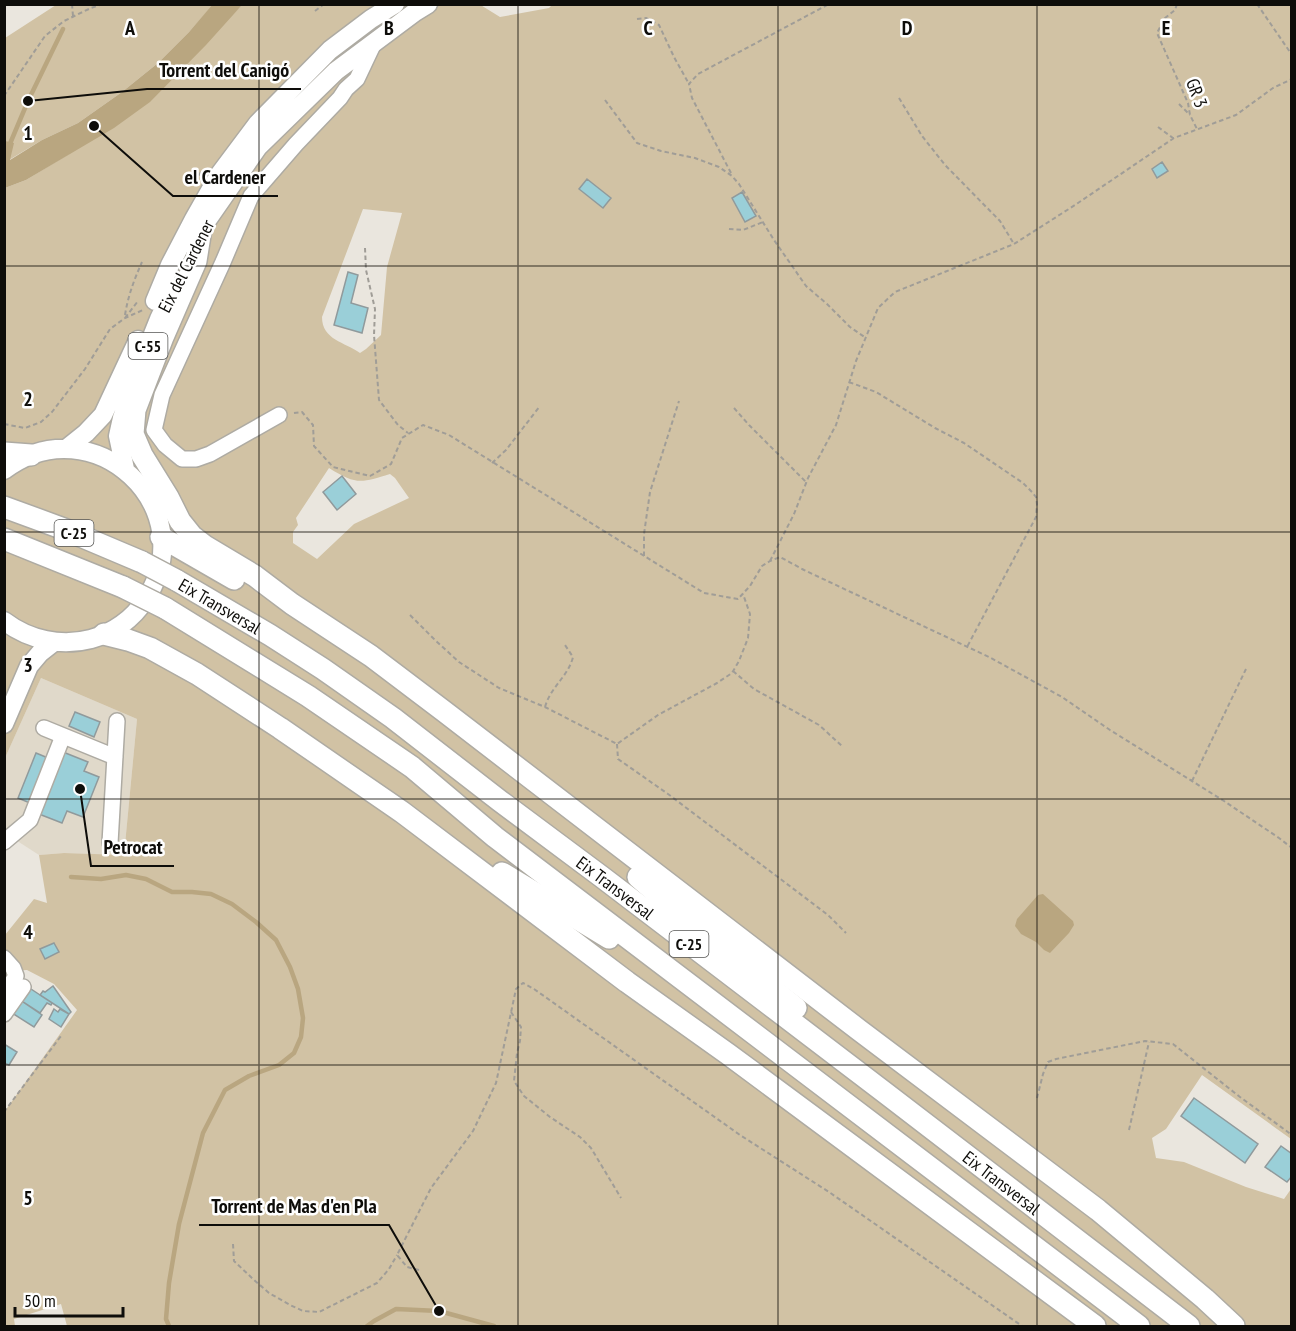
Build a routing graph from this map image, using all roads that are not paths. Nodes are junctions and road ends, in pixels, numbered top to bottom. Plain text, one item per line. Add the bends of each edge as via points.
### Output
1 (395, 4) edge
2 (428, 4) edge
3 (374, 43) junction
4 (336, 71) junction
5 (346, 89) junction
6 (201, 229) junction
7 (279, 415) road end
8 (66, 449) junction
9 (4, 453) edge
10 (31, 455) junction
11 (4, 470) edge
12 (124, 470) junction
13 (4, 507) edge
14 (161, 537) junction
15 (4, 539) edge
16 (292, 604) junction
17 (4, 621) edge
18 (104, 634) junction
19 (54, 642) junction
20 (445, 712) junction
21 (117, 721) dead end
22 (4, 724) edge
23 (44, 728) dead end
24 (63, 736) junction
25 (115, 757) junction
26 (402, 812) junction
27 (4, 842) edge
28 (110, 843) dead end
29 (4, 958) edge
30 (23, 987) dead end
31 (4, 994) edge
32 (704, 995) junction
33 (4, 1014) edge
34 (888, 1095) junction
35 (1095, 1326) edge
36 (1139, 1326) edge
37 (1189, 1326) edge
38 (1234, 1326) edge

1 - 8 main road, Eix del Cardener / C-55 via 330,50 258,123 219,175 170,266 104,415
2 - 3 main road, Eix del Cardener / C-55
3 - 4 main road, Eix del Cardener / C-55
3 - 5 street via 357,79
4 - 5 street
4 - 6 main road, Eix del Cardener / C-55 via 258,147
5 - 7 street via 251,196 162,395 154,430 182,459 196,459
6 - 12 main road, Eix del Cardener / C-55 via 159,319 122,418 118,436
6 - 16 highway via 196,261 135,410 133,434 192,536
8 - 10 main road, C-55
8 - 12 main road, C-55 via 97,454
9 - 10 highway
10 - 11 main road, C-55
12 - 14 main road, C-55 via 140,484 151,502
13 - 34 highway, Eix Transversal / C-25, bridge via 142,562 323,669 393,718
14 - 16 highway via 255,592
14 - 18 main road, C-55 via 160,565 153,587 128,619
15 - 32 highway, Eix Transversal / C-25, bridge via 165,608 308,696 412,767 495,837
16 - 20 highway via 371,656
17 - 19 main road, C-55 via 25,634
18 - 19 main road, C-55 via 82,641
18 - 26 highway via 150,648 197,674
19 - 22 main road via 29,666
20 - 34 highway via 803,1014
20 - 38 highway via 1098,1210
21 - 25 street
23 - 24 street
24 - 25 street
24 - 27 street via 30,820
25 - 28 street
26 - 32 highway
26 - 35 highway
29 - 31 street via 16,976
30 - 33 street
32 - 36 highway, Eix Transversal / C-25
34 - 37 highway, Eix Transversal / C-25

